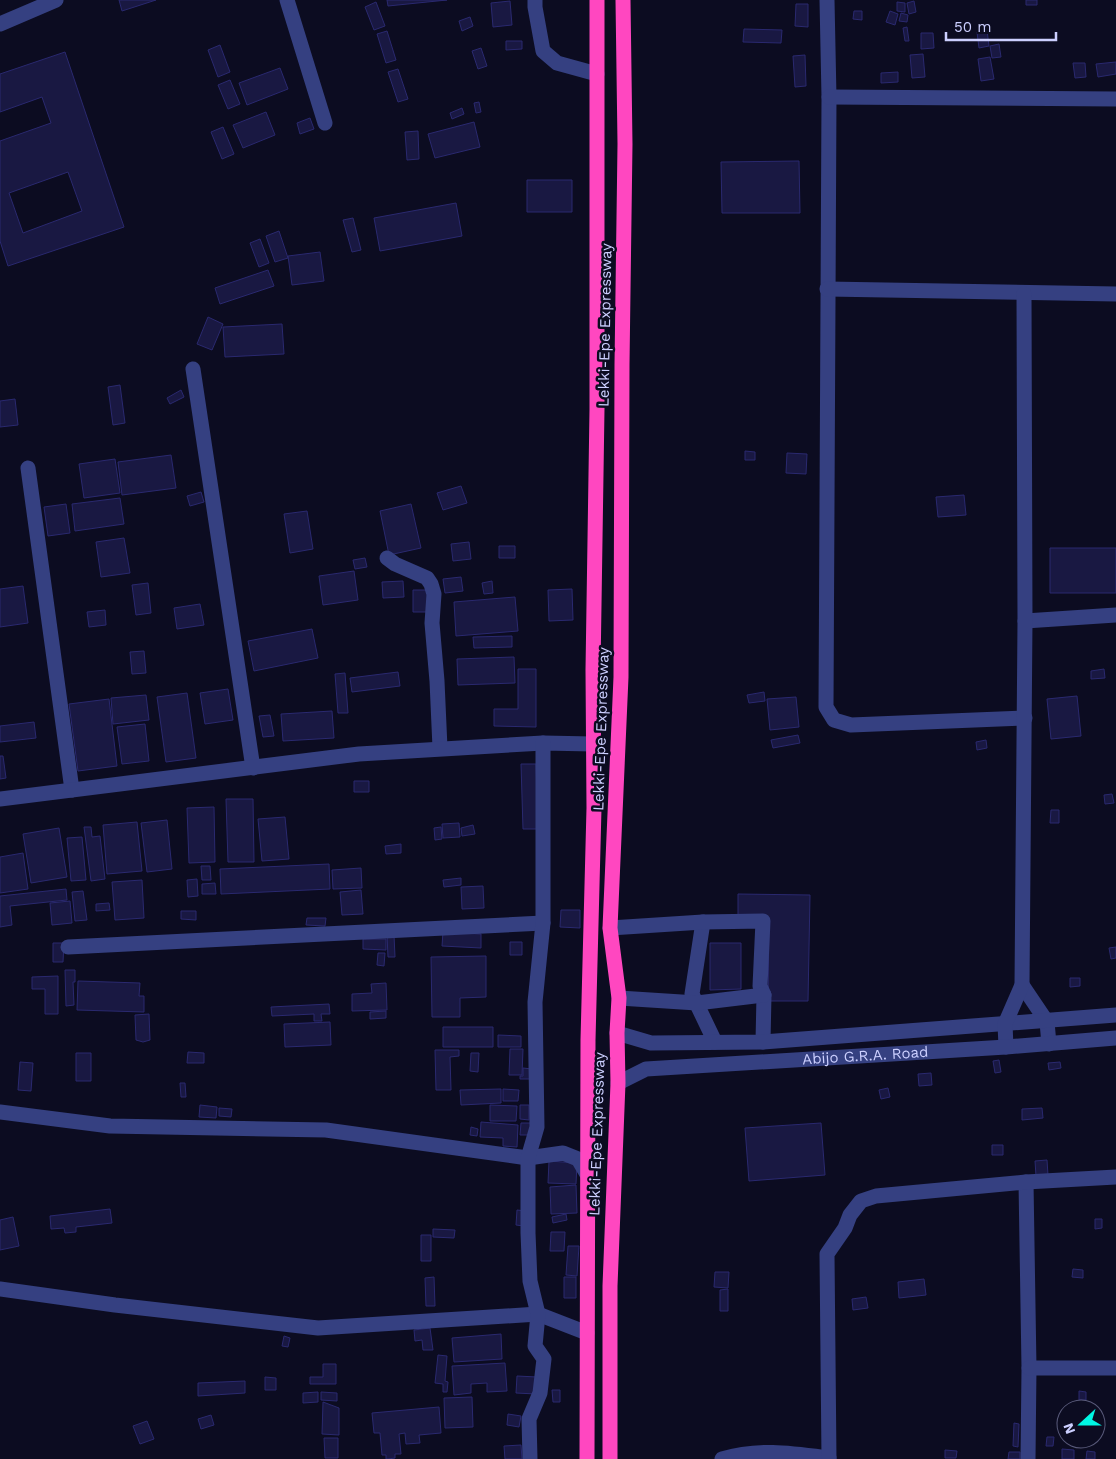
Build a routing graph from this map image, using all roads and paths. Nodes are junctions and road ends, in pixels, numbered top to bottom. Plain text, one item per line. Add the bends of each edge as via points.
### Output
1 (56, 0) edge
2 (287, 0) edge
3 (535, 0) edge
4 (597, 0) edge
5 (623, 0) edge
6 (827, 0) edge
7 (0, 24) edge
8 (597, 74) junction
9 (829, 97) junction
10 (1116, 98) edge
11 (325, 124) dead end
12 (827, 289) junction
13 (1024, 294) junction
14 (1116, 294) edge
15 (596, 365) junction
16 (622, 365) junction
17 (193, 369) dead end
18 (28, 468) dead end
19 (387, 558) dead end
20 (1116, 614) edge
21 (1025, 621) junction
22 (1025, 718) junction
23 (543, 743) junction
24 (593, 744) junction
25 (440, 748) junction
26 (253, 768) junction
27 (72, 790) junction
28 (0, 799) edge
29 (703, 922) junction
30 (543, 923) junction
31 (610, 928) junction
32 (68, 947) dead end
33 (1022, 985) junction
34 (762, 991) junction
35 (619, 998) junction
36 (694, 999) junction
37 (1116, 1015) edge
38 (1047, 1022) junction
39 (1005, 1024) junction
40 (617, 1033) junction
41 (1116, 1038) edge
42 (715, 1042) junction
43 (764, 1042) junction
44 (1049, 1044) junction
45 (1006, 1047) junction
46 (618, 1083) junction
47 (0, 1112) edge
48 (528, 1158) junction
49 (588, 1176) junction
50 (1116, 1177) edge
51 (1026, 1182) junction
52 (0, 1289) edge
53 (538, 1314) junction
54 (587, 1333) junction
55 (1029, 1368) junction
56 (1116, 1368) edge
57 (829, 1458) edge
58 (530, 1459) edge
59 (587, 1459) edge
60 (610, 1459) edge
61 (722, 1459) edge
62 (1028, 1459) edge

1 - 7 street
2 - 11 street
3 - 8 street via 543,51 557,63
4 - 8 highway, Lekki-Epe Expressway
5 - 16 highway, Lekki-Epe Expressway
6 - 9 street
8 - 15 highway, Lekki-Epe Expressway
9 - 10 street
9 - 12 street
12 - 13 street
12 - 22 street via 826,707 834,720 851,725
13 - 14 street
13 - 21 street
15 - 16 highway
15 - 24 highway, Lekki-Epe Expressway
16 - 31 highway, Lekki-Epe Expressway via 621,678
17 - 26 street
18 - 27 street
19 - 25 street via 427,578 434,594 432,623
20 - 21 street
21 - 22 street
22 - 33 street
23 - 24 street
23 - 25 street
23 - 30 street
24 - 49 highway, Lekki-Epe Expressway
25 - 26 street via 359,754
26 - 27 street
27 - 28 street
29 - 31 street
29 - 34 street via 763,921
29 - 36 street
30 - 32 street
30 - 48 street via 535,1002 537,1127
31 - 35 highway, Lekki-Epe Expressway
33 - 38 street
33 - 39 street
34 - 36 street
34 - 43 street
35 - 36 street
35 - 40 highway, Lekki-Epe Expressway
36 - 42 street
37 - 38 street, Abijo G.R.A. Road
38 - 39 street, Abijo G.R.A. Road
38 - 44 street
39 - 43 street, Abijo G.R.A. Road
39 - 45 street
40 - 42 street, Abijo G.R.A. Road via 651,1043
40 - 46 highway, Lekki-Epe Expressway
41 - 44 street, Abijo G.R.A. Road
42 - 43 street, Abijo G.R.A. Road
44 - 45 street, Abijo G.R.A. Road
45 - 46 street, Abijo G.R.A. Road via 646,1069
46 - 60 highway, Lekki-Epe Expressway via 610,1286
47 - 48 street via 110,1126 326,1130
48 - 49 street via 563,1153 578,1159
48 - 53 street via 530,1281
49 - 54 highway, Lekki-Epe Expressway
50 - 51 street
51 - 55 street
51 - 57 street via 876,1196 861,1200 850,1215 827,1254
52 - 53 street via 318,1328
53 - 54 street
53 - 58 street via 536,1346 544,1359 540,1393 529,1419
54 - 59 highway, Lekki-Epe Expressway
55 - 56 street
55 - 62 street
57 - 61 street via 770,1451

